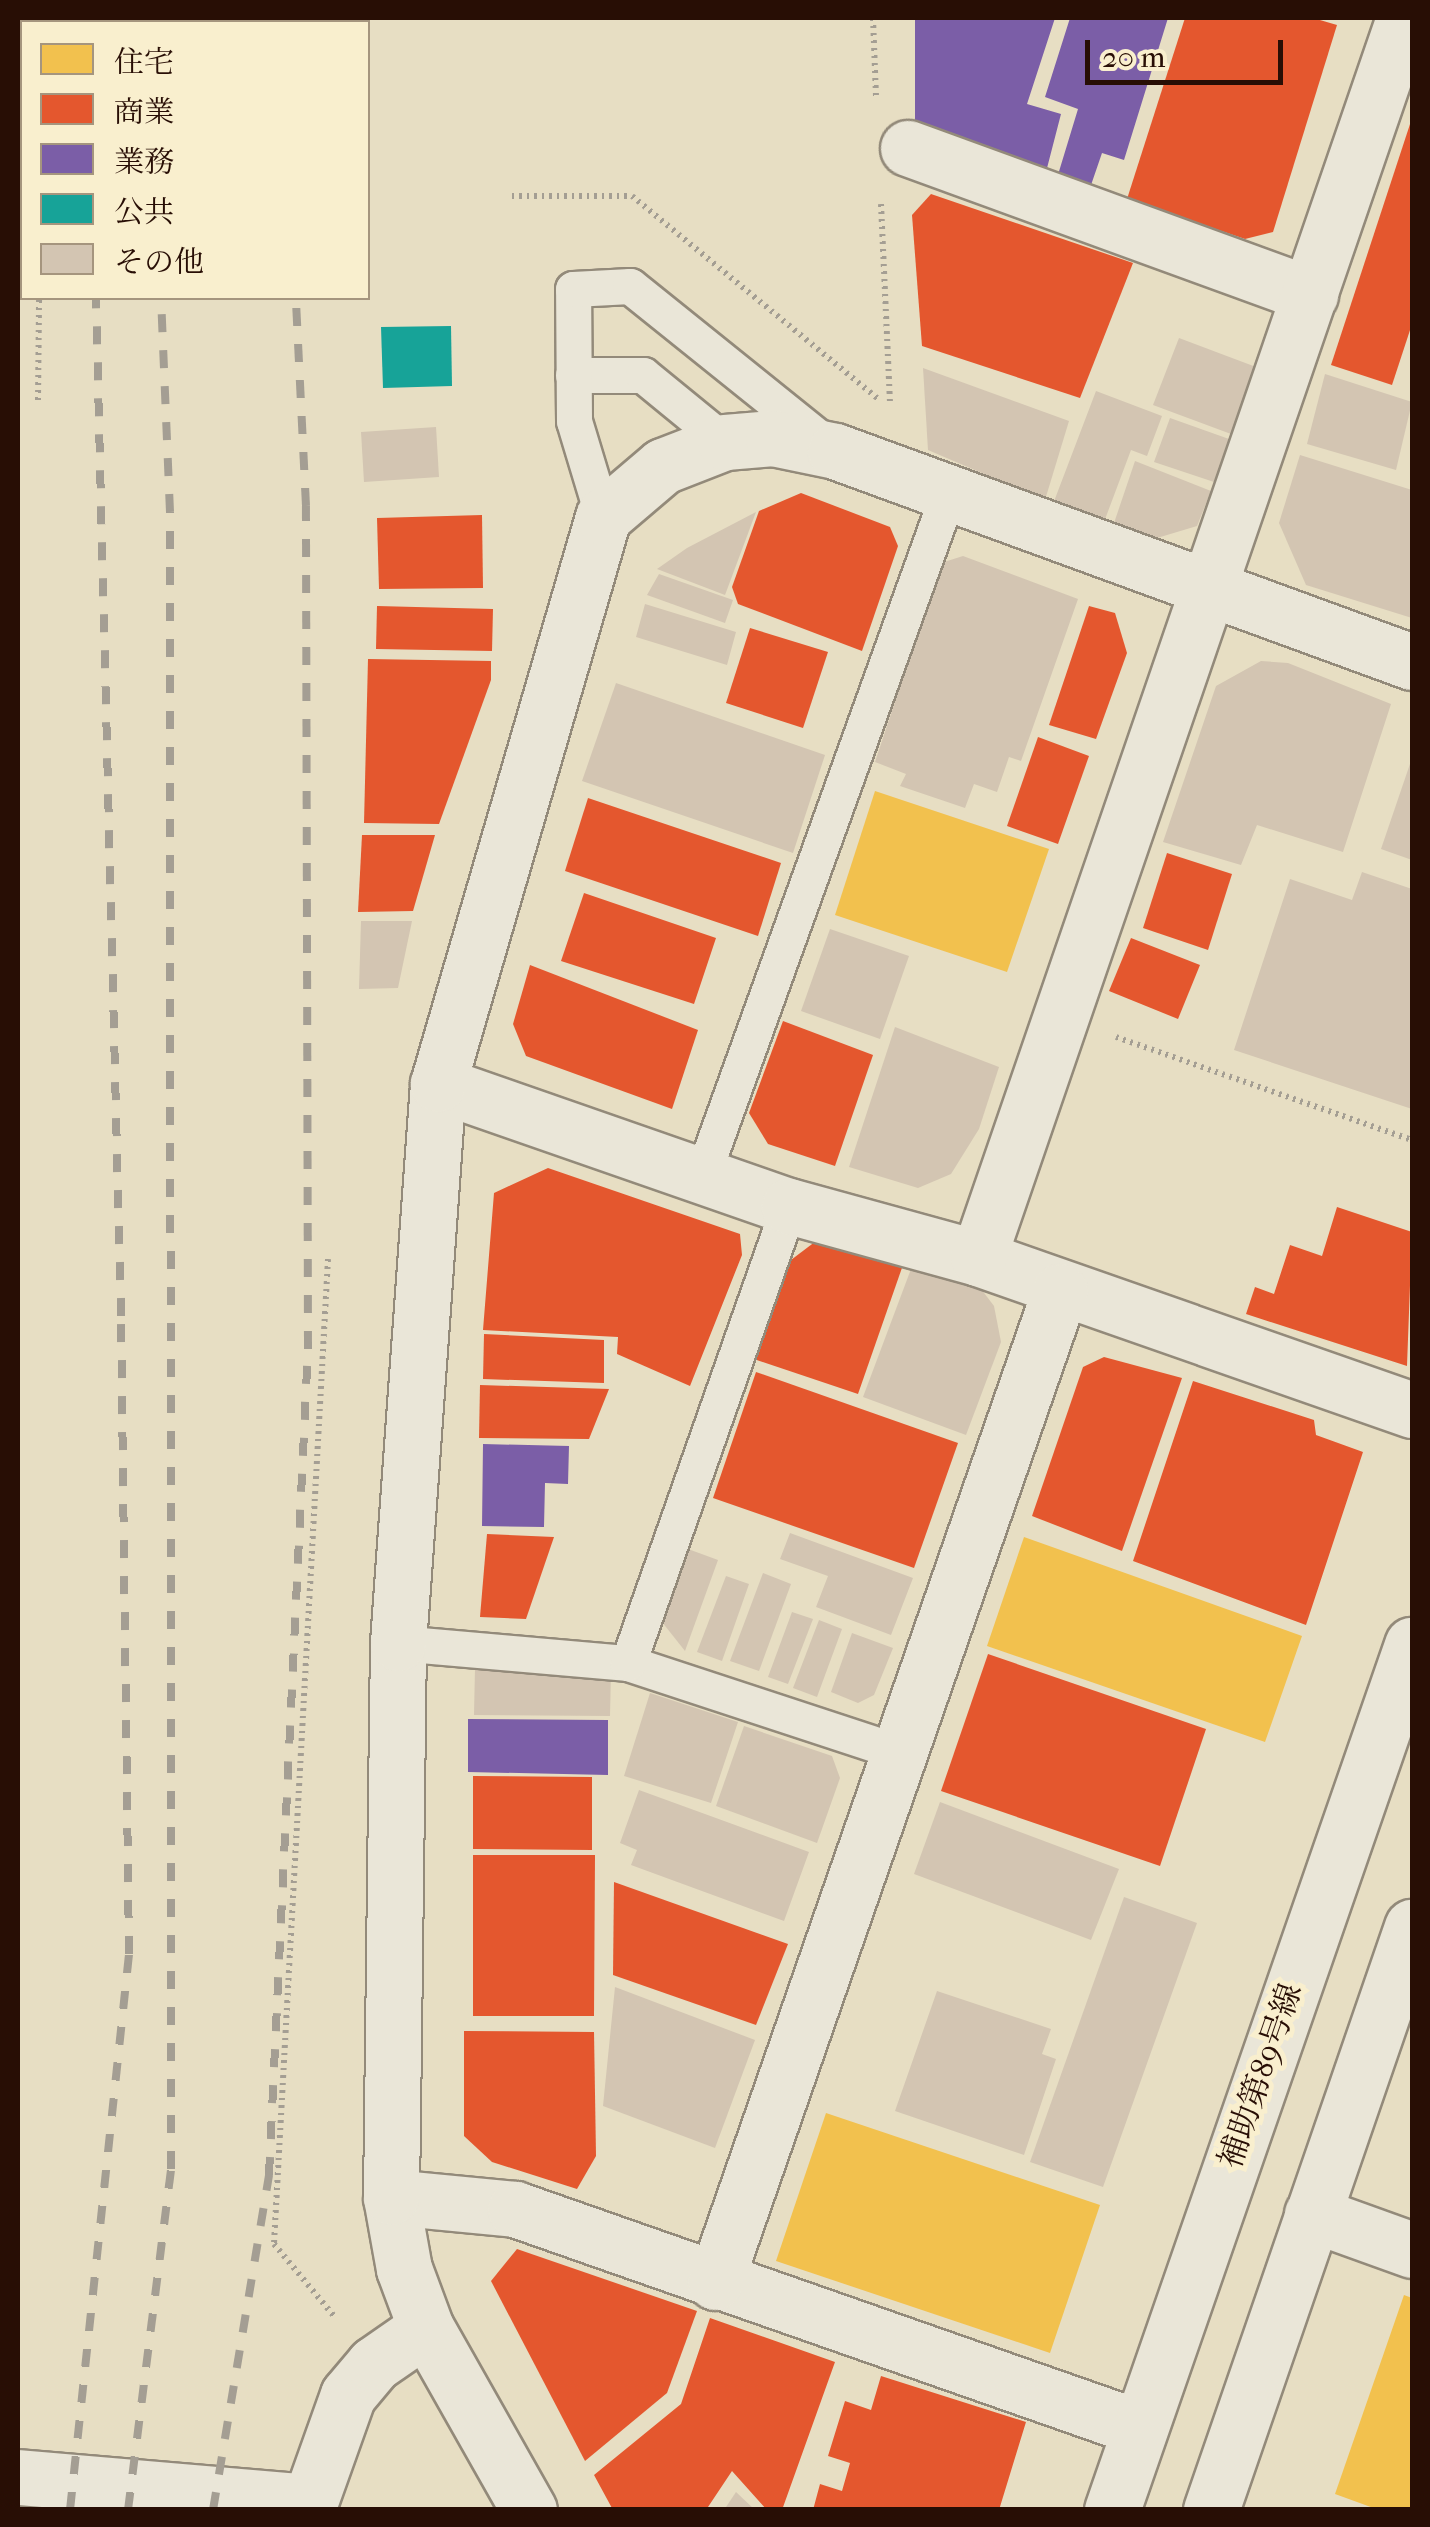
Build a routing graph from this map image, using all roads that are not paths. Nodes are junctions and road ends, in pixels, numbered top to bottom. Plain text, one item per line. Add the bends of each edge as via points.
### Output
1 (1404, 18) edge
2 (889, 152) road end
3 (1310, 294) junction
4 (573, 375) junction
5 (725, 442) junction
6 (835, 451) junction
7 (948, 497) junction
8 (603, 517) junction
9 (1208, 592) junction
10 (1412, 662) edge
11 (438, 1084) junction
12 (702, 1176) junction
13 (789, 1206) junction
14 (978, 1258) junction
15 (1060, 1290) junction
16 (1412, 1410) edge
17 (398, 1643) junction
18 (1412, 1645) edge
19 (628, 1662) junction
20 (900, 1753) junction
21 (1412, 1927) edge
22 (390, 2196) junction
23 (1312, 2214) junction
24 (1412, 2250) edge
25 (715, 2282) junction
26 (426, 2328) junction
27 (1140, 2428) junction
28 (18, 2477) edge
29 (307, 2506) edge
30 (529, 2510) edge
31 (1112, 2510) edge
32 (1210, 2510) edge

1 - 3 street
2 - 3 street
3 - 9 street
4 - 5 lane via 643,375
4 - 6 lane via 573,289 630,286
4 - 8 lane via 574,421
5 - 6 street via 773,438
5 - 8 street via 662,466
6 - 7 street
7 - 9 street
7 - 12 lane
8 - 11 street
9 - 10 street
9 - 14 street
11 - 12 street
11 - 17 street
12 - 13 street
13 - 14 street
13 - 19 lane
14 - 15 street
15 - 16 street
15 - 20 street
17 - 19 lane
17 - 22 street
18 - 27 street, 補助第89号線
19 - 20 lane
20 - 25 street
21 - 23 street
22 - 25 street via 515,2210
22 - 26 street via 404,2269
23 - 24 street
23 - 32 street
25 - 27 street
26 - 29 street via 374,2364 348,2395
26 - 30 street
27 - 31 street, 補助第89号線
28 - 29 street

